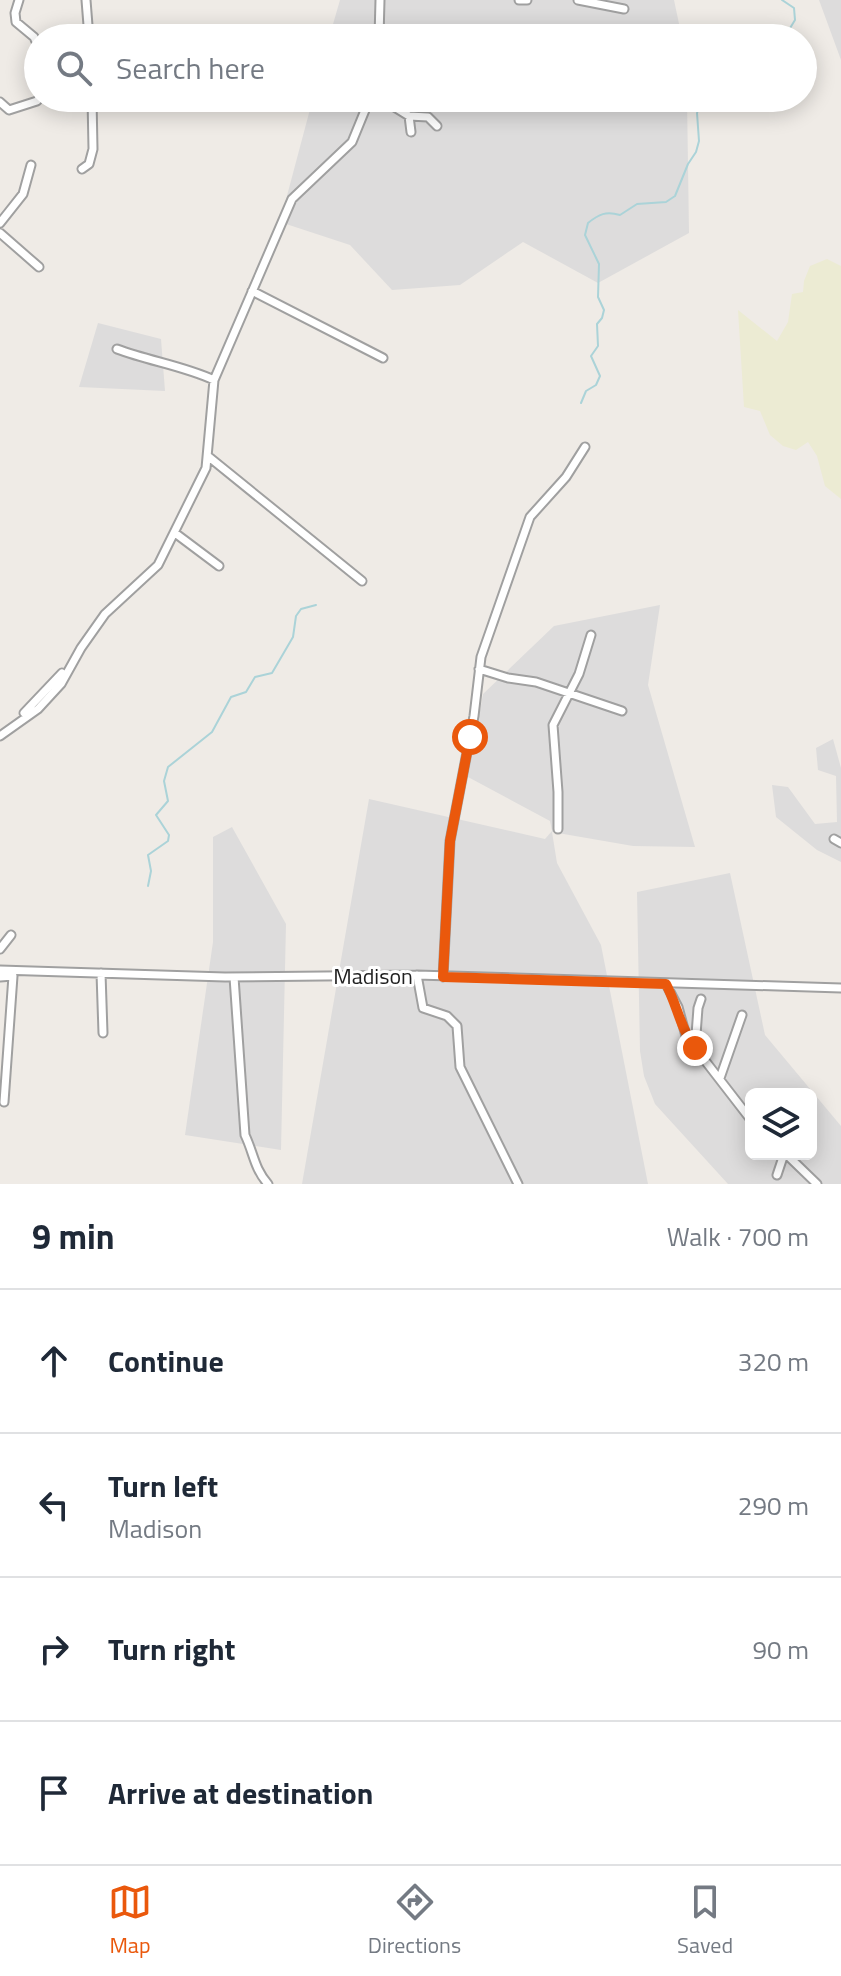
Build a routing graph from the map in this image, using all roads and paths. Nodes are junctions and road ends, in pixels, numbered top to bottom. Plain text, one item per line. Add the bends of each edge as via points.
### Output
1 (19, 0) edge
2 (86, 0) edge
3 (380, 0) edge
4 (519, 0) edge
5 (527, 0) edge
6 (578, 0) edge
7 (624, 9) dead end
8 (88, 24) edge
9 (379, 24) edge
10 (24, 29) edge
11 (0, 102) edge
12 (24, 105) edge
13 (92, 112) edge
14 (364, 112) edge
15 (403, 112) edge
16 (409, 116) junction
17 (437, 126) dead end
18 (411, 132) dead end
19 (31, 165) dead end
20 (82, 169) dead end
21 (0, 223) edge
22 (0, 233) edge
23 (39, 267) dead end
24 (252, 291) junction
25 (117, 349) dead end
26 (383, 358) dead end
27 (214, 380) junction
28 (585, 447) dead end
29 (209, 457) junction
30 (175, 533) junction
31 (219, 566) dead end
32 (362, 581) dead end
33 (591, 635) dead end
34 (479, 669) junction
35 (569, 692) junction
36 (622, 711) dead end
37 (0, 736) edge
38 (558, 829) dead end
39 (11, 935) dead end
40 (0, 949) edge
41 (0, 970) edge
42 (101, 973) junction
43 (417, 975) junction
44 (0, 977) edge
45 (234, 977) junction
46 (443, 977) junction
47 (666, 984) junction
48 (841, 988) edge
49 (701, 999) dead end
50 (742, 1015) dead end
51 (103, 1033) dead end
52 (695, 1048) junction
53 (720, 1078) junction
54 (0, 1092) edge
55 (745, 1112) edge
56 (783, 1160) edge
57 (791, 1160) edge
58 (777, 1175) dead end
59 (268, 1184) edge
60 (518, 1184) edge
61 (817, 1184) edge

1 - 10 street via 16,22
2 - 8 street
3 - 9 street
4 - 5 street
6 - 7 street
11 - 12 street via 9,110
13 - 20 street via 93,149
14 - 24 street via 352,142 292,199
15 - 16 street
16 - 17 street via 428,117
16 - 18 street
19 - 21 street via 23,194
22 - 23 street
24 - 26 street
24 - 27 street
25 - 27 street
27 - 29 street
28 - 34 street via 530,517
29 - 30 street
29 - 32 street
30 - 31 street
30 - 37 street via 158,565 105,614 61,684 38,709
33 - 35 street
34 - 35 street
34 - 46 street via 450,841
35 - 36 street
35 - 38 street via 553,725
39 - 40 street
41 - 42 street, Madison
42 - 45 street, Madison
42 - 51 street
43 - 45 street, Madison
43 - 46 street, Madison
43 - 60 street via 423,1008 447,1016 457,1026 460,1067
44 - 54 street via 13,976 4,1102
45 - 59 street via 245,1135 256,1171
46 - 47 street, Madison
47 - 48 street, Madison
47 - 52 street
49 - 52 street
50 - 53 street
52 - 53 street
53 - 55 street
56 - 58 street
57 - 61 street

